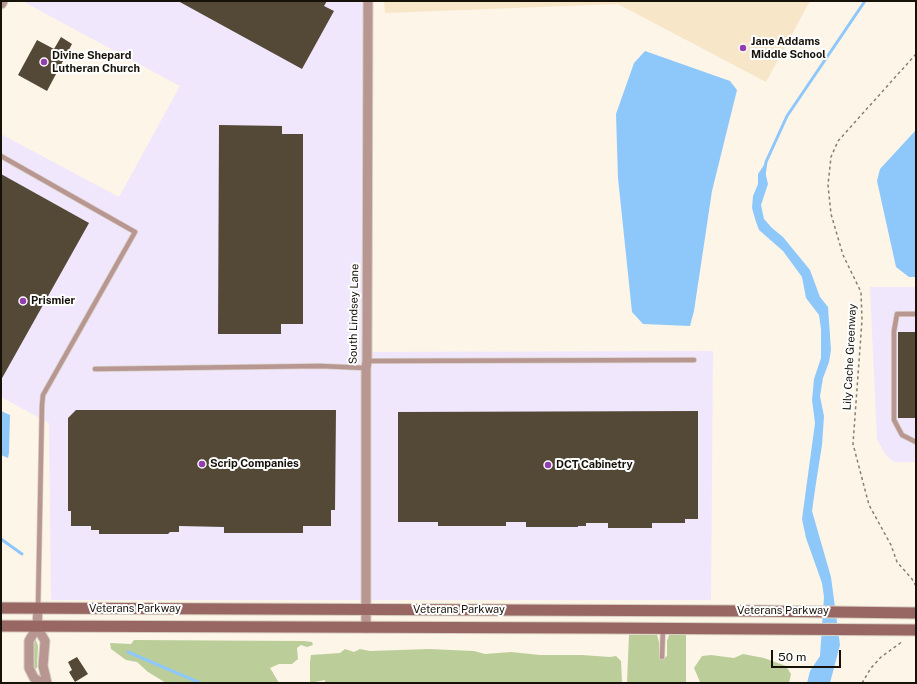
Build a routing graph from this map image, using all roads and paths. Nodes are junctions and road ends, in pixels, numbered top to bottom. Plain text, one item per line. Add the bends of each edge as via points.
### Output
1 (368, 1) edge
2 (916, 54) edge
3 (1, 156) edge
4 (916, 314) edge
5 (694, 360) dead end
6 (366, 365) junction
7 (95, 369) dead end
8 (916, 442) edge
9 (916, 586) edge
10 (1, 608) edge
11 (38, 609) junction
12 (366, 610) junction
13 (916, 613) edge
14 (1, 626) edge
15 (37, 627) junction
16 (366, 628) junction
17 (663, 628) junction
18 (904, 630) junction
19 (916, 630) edge
20 (662, 657) dead end
21 (42, 683) edge
22 (47, 683) edge
23 (862, 683) edge

1 - 6 street, South Lindsey Lane
2 - 9 path, Lily Cache Greenway via 838,141 831,157 828,185 831,214 843,255 861,292 862,320 853,444 869,505 891,545 897,562
3 - 11 lane via 135,232 44,395
4 - 8 lane via 897,314 894,330 894,420 902,435
5 - 6 lane
6 - 7 lane
6 - 12 street, South Lindsey Lane
10 - 11 main road, Veterans Parkway
11 - 12 main road, Veterans Parkway
11 - 15 street
12 - 13 main road, Veterans Parkway
12 - 16 street, South Lindsey Lane
14 - 15 main road, Veterans Parkway
15 - 16 main road, Veterans Parkway
15 - 21 street via 29,641 29,668 34,678
15 - 22 street via 45,641 43,666
16 - 17 main road, Veterans Parkway
17 - 18 main road, Veterans Parkway
17 - 20 lane
18 - 19 main road, Veterans Parkway
18 - 23 path via 904,640 881,657

